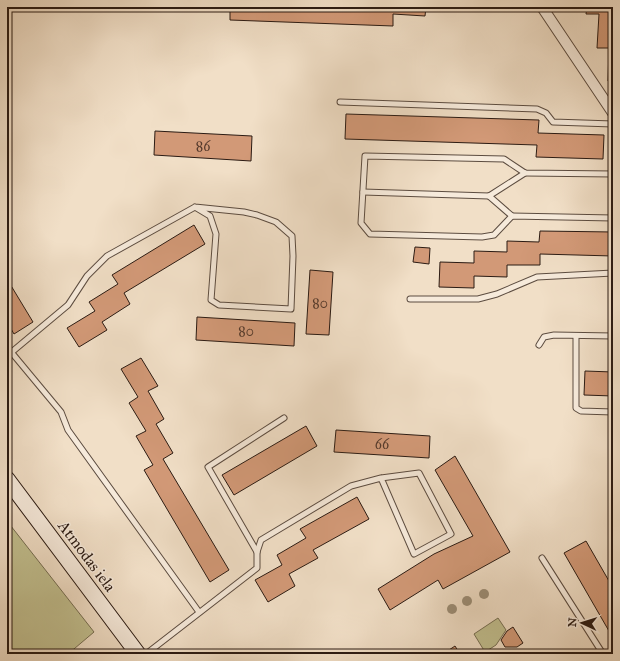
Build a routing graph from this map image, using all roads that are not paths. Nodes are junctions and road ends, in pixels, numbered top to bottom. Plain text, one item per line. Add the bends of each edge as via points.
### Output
1 (542, 7) edge
2 (340, 102) dead end
3 (613, 113) edge
4 (613, 124) edge
5 (525, 173) junction
6 (613, 174) edge
7 (363, 192) junction
8 (489, 196) junction
9 (195, 206) junction
10 (512, 216) junction
11 (613, 218) edge
12 (613, 273) edge
13 (410, 299) dead end
14 (576, 336) junction
15 (613, 336) edge
16 (538, 345) dead end
17 (7, 346) edge
18 (9, 354) edge
19 (613, 412) edge
20 (284, 418) dead end
21 (381, 478) junction
22 (7, 479) edge
23 (257, 552) junction
24 (542, 558) dead end
25 (199, 612) junction
26 (138, 654) edge
27 (146, 654) edge
28 (603, 654) edge

1 - 3 street
2 - 4 lane via 537,109 546,113 553,122
5 - 6 lane
5 - 7 lane via 504,159 365,156
5 - 8 lane
7 - 8 lane
7 - 10 lane via 361,223 370,234 482,237 494,235
8 - 10 lane
9 - 9 lane via 210,216 216,234 212,300 219,306 291,309 294,256 292,236 276,222 257,215
9 - 18 lane via 107,256 87,276 68,305
10 - 11 lane
12 - 13 lane via 537,277 478,299
14 - 15 lane
14 - 16 lane via 544,336
14 - 19 lane via 576,408 581,411
17 - 18 lane
18 - 25 lane via 61,412 68,430
20 - 23 lane via 208,467
21 - 21 lane via 414,554 451,534 418,473
21 - 23 lane via 351,486 261,540
22 - 26 main road, Atmodas iela
23 - 25 lane via 257,568
24 - 28 lane
25 - 27 lane

